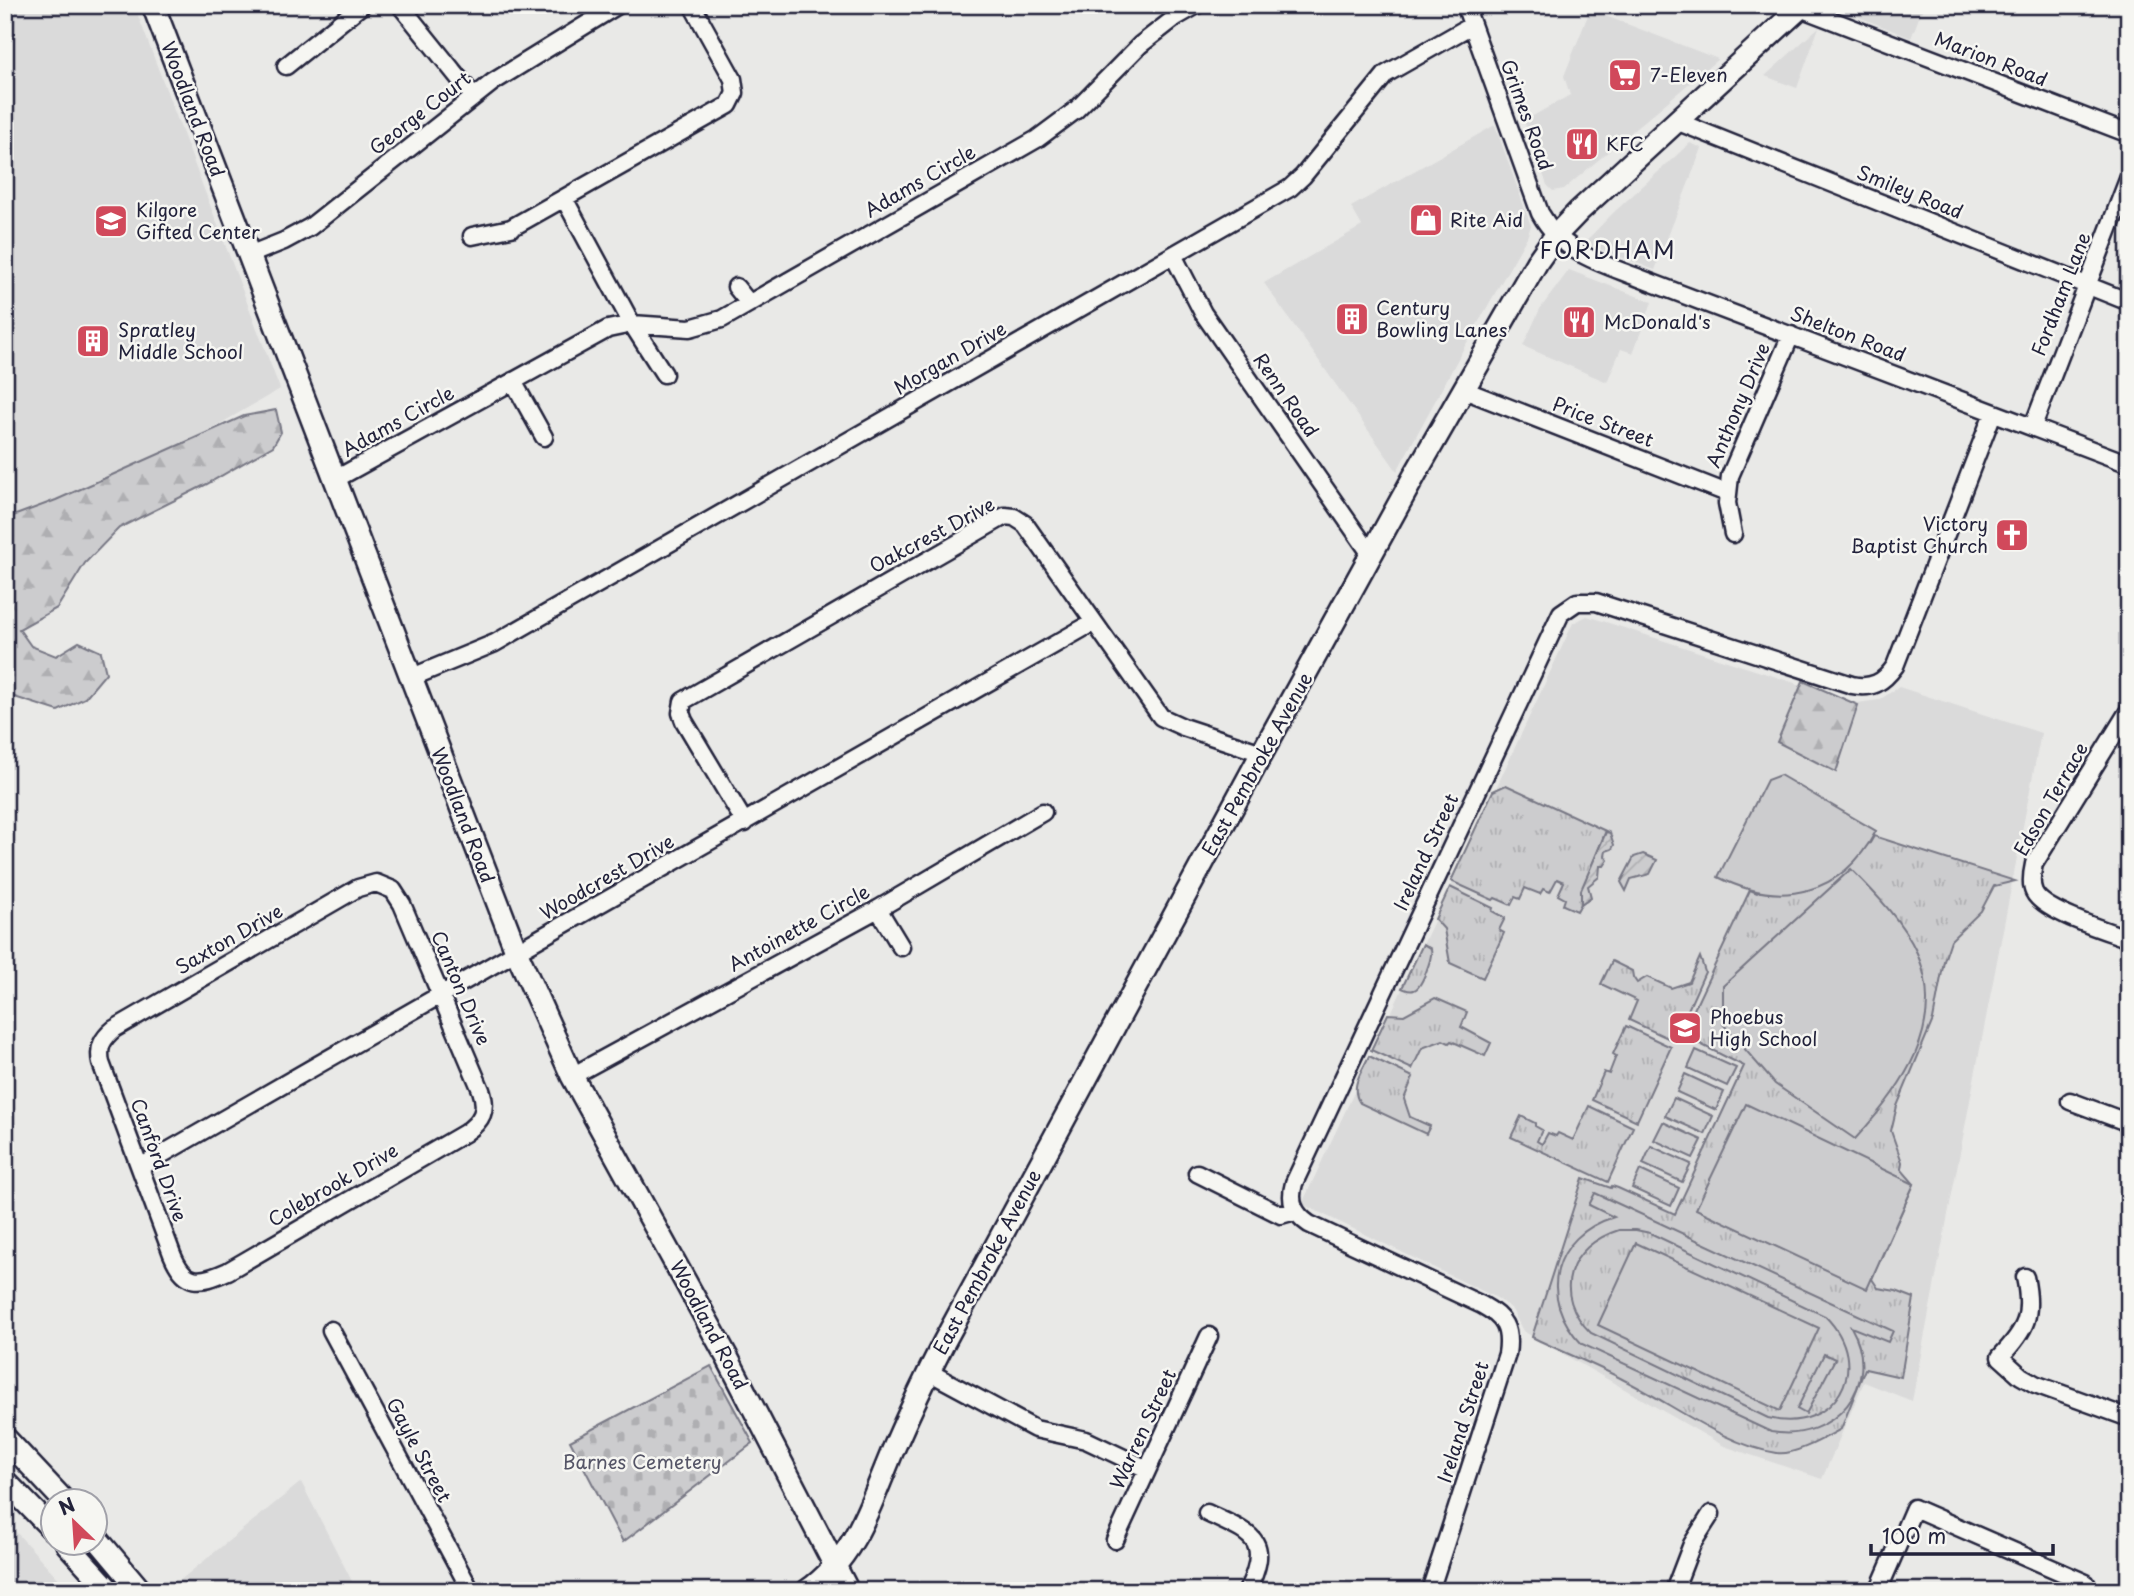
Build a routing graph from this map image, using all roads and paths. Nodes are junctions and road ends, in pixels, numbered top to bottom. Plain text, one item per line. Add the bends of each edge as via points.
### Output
1 (153, 5) edge
2 (362, 5) edge
3 (400, 5) edge
4 (618, 5) edge
5 (692, 5) edge
6 (1197, 5) edge
7 (1465, 5) edge
8 (1798, 6) edge
9 (1472, 25) junction
10 (286, 66) dead end
11 (474, 96) junction
12 (1676, 121) junction
13 (2129, 135) edge
14 (2129, 177) edge
15 (565, 200) junction
16 (472, 236) dead end
17 (1556, 236) junction
18 (249, 255) junction
19 (1172, 255) junction
20 (2087, 285) junction
21 (736, 287) dead end
22 (2129, 302) edge
23 (749, 303) junction
24 (632, 324) junction
25 (1791, 335) junction
26 (664, 373) dead end
27 (513, 381) junction
28 (1464, 390) junction
29 (1993, 413) junction
30 (2033, 426) junction
31 (544, 437) dead end
32 (2129, 464) edge
33 (334, 480) junction
34 (1727, 493) junction
35 (1733, 534) dead end
36 (1372, 556) junction
37 (1094, 622) junction
38 (410, 678) junction
39 (2129, 710) edge
40 (1262, 753) junction
41 (1043, 812) dead end
42 (745, 823) junction
43 (386, 885) joint
44 (878, 909) junction
45 (2129, 939) edge
46 (901, 947) dead end
47 (517, 953) junction
48 (440, 994) junction
49 (101, 1045) joint
50 (572, 1076) junction
51 (2070, 1101) dead end
52 (484, 1113) joint
53 (2129, 1123) edge
54 (140, 1167) junction
55 (1197, 1173) dead end
56 (1294, 1211) junction
57 (2025, 1277) dead end
58 (195, 1281) joint
59 (331, 1330) dead end
60 (1209, 1336) dead end
61 (929, 1372) junction
62 (2129, 1418) edge
63 (5, 1438) edge
64 (1147, 1469) junction
65 (5, 1480) edge
66 (52, 1488) edge
67 (1206, 1513) dead end
68 (38, 1514) edge
69 (1712, 1514) dead end
70 (1115, 1540) dead end
71 (108, 1552) edge
72 (80, 1558) edge
73 (836, 1566) junction
74 (110, 1591) edge
75 (141, 1591) edge
76 (471, 1591) edge
77 (807, 1591) edge
78 (848, 1591) edge
79 (1247, 1591) edge
80 (1430, 1591) edge
81 (1674, 1591) edge
82 (1878, 1591) edge
83 (2082, 1591) edge

1 - 18 main road, Woodland Road
2 - 10 street
3 - 11 street
4 - 11 street, George Court
5 - 15 street via 733,79 733,100 722,111
6 - 23 street, Adams Circle via 1140,45 1076,110 1037,139
7 - 9 street, Grimes Road
8 - 12 main road, East Pembroke Avenue
8 - 13 street, Marion Road
9 - 17 street, Grimes Road via 1540,213
9 - 19 street, Morgan Drive via 1386,74 1290,188
11 - 18 street, George Court via 318,221
12 - 17 main road, East Pembroke Avenue
12 - 20 street, Smiley Road
14 - 20 street, Fordham Lane
15 - 16 street via 511,228
15 - 24 street
17 - 25 street, Shelton Road via 1578,253
17 - 28 main road, East Pembroke Avenue via 1522,286
18 - 33 main road, Woodland Road
19 - 36 street, Renn Road via 1203,313
19 - 38 street, Morgan Drive via 495,643
20 - 22 street, Smiley Road
20 - 30 street, Fordham Lane
21 - 23 street
23 - 24 street, Adams Circle via 697,328
24 - 26 street
24 - 27 street, Adams Circle via 600,333
25 - 29 street, Shelton Road
25 - 34 street, Anthony Drive via 1730,476
27 - 31 street
27 - 33 street, Adams Circle
28 - 34 street, Price Street
28 - 36 main road, East Pembroke Avenue
29 - 30 street, Shelton Road
29 - 56 street, Ireland Street via 1895,666 1877,684 1852,685 1595,602 1577,602 1561,612 1294,1183
30 - 32 street, Shelton Road
33 - 38 main road, Woodland Road
34 - 35 street, Anthony Drive
36 - 40 main road, East Pembroke Avenue
37 - 40 street, Oakcrest Drive via 1161,717
37 - 42 street, Woodcrest Drive
37 - 42 street, Oakcrest Drive via 1024,524 1005,516 688,697 681,707 684,721
38 - 47 main road, Woodland Road
39 - 45 street, Edson Terrace via 2034,864 2032,878 2034,892 2044,904
40 - 61 main road, East Pembroke Avenue
41 - 44 street, Antoinette Circle
42 - 47 street, Woodcrest Drive
43 - 48 street, Canton Drive via 402,904
43 - 49 street, Saxton Drive via 358,888 114,1029
44 - 46 street
44 - 50 street, Antoinette Circle
47 - 48 street, Woodcrest Drive
47 - 50 main road, Woodland Road
48 - 52 street, Canton Drive via 481,1090
48 - 54 street, Woodcrest Drive
49 - 54 street, Canford Drive via 101,1063
50 - 73 main road, Woodland Road
51 - 53 street
52 - 58 street, Colebrook Drive via 474,1127 453,1140 228,1270
54 - 58 street, Canford Drive via 176,1265
55 - 56 street via 1281,1215
56 - 80 street, Ireland Street via 1309,1224 1497,1313 1506,1325 1507,1354
57 - 62 street via 2028,1314 2017,1340 2000,1357 2035,1384
59 - 76 street, Gayle Street
60 - 64 street, Warren Street
61 - 64 street via 1035,1429 1086,1440
61 - 73 main road, East Pembroke Avenue via 864,1521
63 - 66 main road
64 - 70 street, Warren Street
65 - 68 main road
67 - 79 street via 1243,1530 1258,1547 1257,1570
69 - 81 street via 1692,1544
71 - 75 main road
72 - 74 main road
73 - 77 main road, East Pembroke Avenue
73 - 78 main road, Woodland Road
82 - 83 street via 1914,1508 2086,1583

